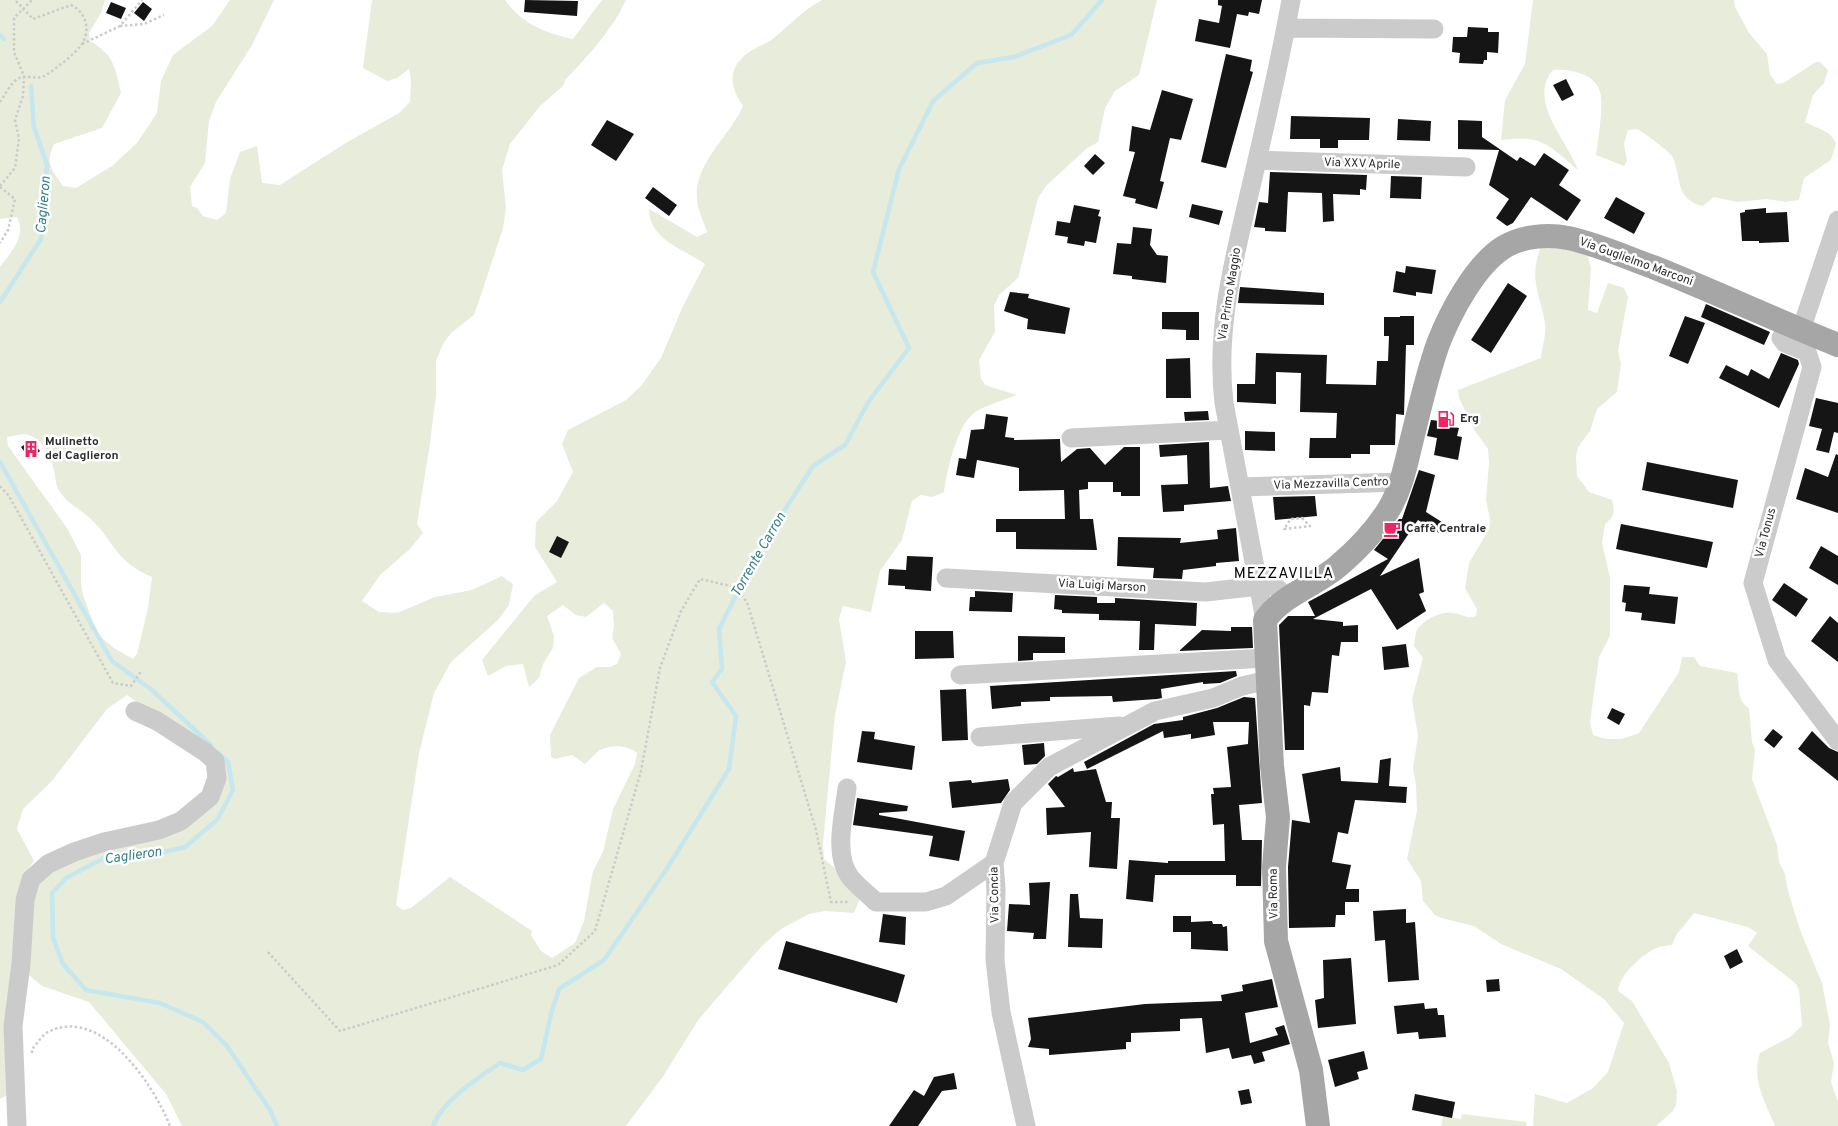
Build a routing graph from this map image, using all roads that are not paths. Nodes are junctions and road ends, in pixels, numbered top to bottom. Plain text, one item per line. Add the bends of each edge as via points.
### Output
1 (1291, 0) edge
2 (1286, 28) junction
3 (1434, 29) dead end
4 (1257, 160) junction
5 (1466, 167) dead end
6 (1838, 220) edge
7 (1794, 327) junction
8 (1838, 346) edge
9 (1229, 430) junction
10 (1071, 438) dead end
11 (1402, 482) junction
12 (1241, 487) junction
13 (946, 578) dead end
14 (1258, 579) junction
15 (1288, 598) junction
16 (1265, 620) junction
17 (1268, 669) junction
18 (960, 675) dead end
19 (135, 711) dead end
20 (1128, 726) junction
21 (980, 737) dead end
22 (1838, 741) edge
23 (848, 788) dead end
24 (994, 863) junction
25 (17, 1126) edge
26 (1026, 1126) edge
27 (1318, 1126) edge

1 - 2 street, Via Primo Maggio
2 - 3 street
2 - 4 street, Via Primo Maggio
4 - 5 street, Via XXV Aprile
4 - 9 street, Via Primo Maggio via 1233,264 1221,338 1220,376
6 - 7 street
7 - 8 main road, Via Guglielmo Marconi
7 - 11 main road, Via Guglielmo Marconi via 1595,245 1552,236 1533,237 1504,247 1471,282 1439,343
7 - 22 street, Via Tonus via 1781,338 1807,352 1812,367 1752,582 1777,660
9 - 10 street
9 - 12 street, Via Primo Maggio
11 - 12 street, Via Mezzavilla Centro
11 - 15 main road, Via Mezzavilla Centro via 1377,526 1337,567
12 - 14 street, Via Primo Maggio
13 - 14 street, Via Luigi Marson via 1206,592
14 - 15 street
14 - 16 street, Via Primo Maggio
15 - 16 main road, Via Mezzavilla Centro
16 - 17 main road, Via Roma
17 - 18 street
17 - 20 street, Via Concia via 1242,686 1213,698 1155,711
17 - 27 main road, Via Roma via 1272,766 1278,816 1274,867 1276,941 1311,1070
19 - 25 street via 205,752 215,761 217,778 210,797 181,821 159,830 74,852 48,864 31,879 25,900 13,1026
20 - 21 street, Via Concia
20 - 24 street, Via Concia via 1049,767 1013,803
23 - 24 street via 841,840 843,862 850,878 876,902 926,902 946,896
24 - 26 street, Via Concia via 995,960 1001,1012

